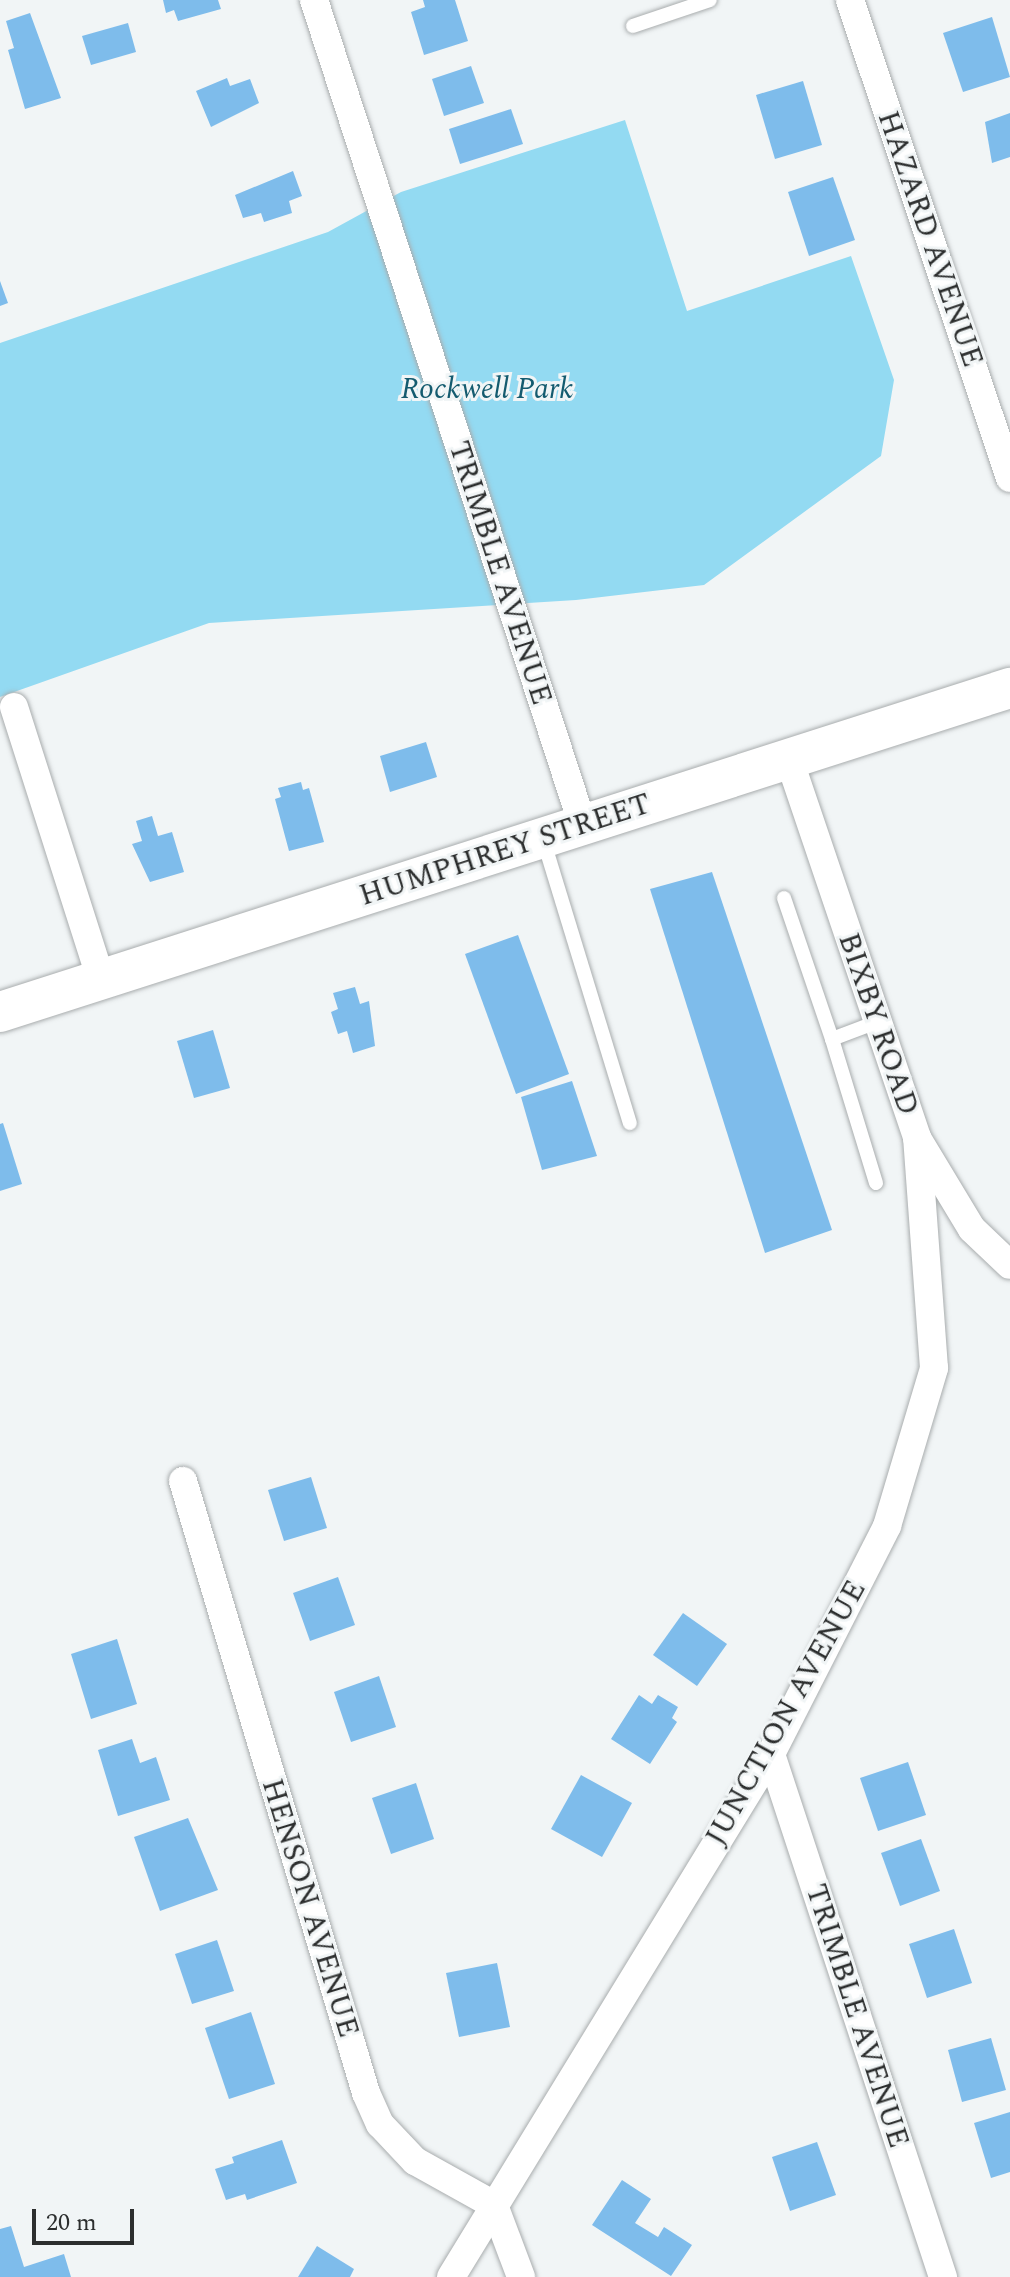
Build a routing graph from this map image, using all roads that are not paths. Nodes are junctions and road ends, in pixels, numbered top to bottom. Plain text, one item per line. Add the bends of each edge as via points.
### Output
1 (314, 0) edge
2 (710, 0) edge
3 (850, 0) edge
4 (633, 26) dead end
5 (1010, 478) edge
6 (1010, 688) edge
7 (14, 707) dead end
8 (789, 759) junction
9 (583, 826) junction
10 (543, 838) junction
11 (784, 898) dead end
12 (101, 979) junction
13 (0, 1012) edge
14 (877, 1022) junction
15 (832, 1039) junction
16 (630, 1123) dead end
17 (917, 1138) junction
18 (876, 1183) dead end
19 (1010, 1265) edge
20 (183, 1481) dead end
21 (771, 1754) junction
22 (494, 2205) junction
23 (451, 2277) edge
24 (521, 2277) edge
25 (943, 2277) edge

1 - 9 street, TRIMBLE AVENUE
2 - 4 lane
3 - 5 street, HAZARD AVENUE
6 - 8 street, HUMPHREY STREET
7 - 12 street
8 - 9 street, HUMPHREY STREET
8 - 14 street, BIXBY ROAD
9 - 10 street, HUMPHREY STREET
10 - 12 street, HUMPHREY STREET
10 - 16 lane
11 - 15 lane
12 - 13 street, HUMPHREY STREET
14 - 15 lane
14 - 17 street, BIXBY ROAD
15 - 18 lane
17 - 19 street, BIXBY ROAD via 952,1202
17 - 21 street, JUNCTION AVENUE via 934,1368 887,1526
20 - 22 street, HENSON AVENUE via 366,2093 380,2124 415,2161
21 - 22 street, JUNCTION AVENUE
21 - 25 street, TRIMBLE AVENUE
22 - 23 street, JUNCTION AVENUE
22 - 24 street

